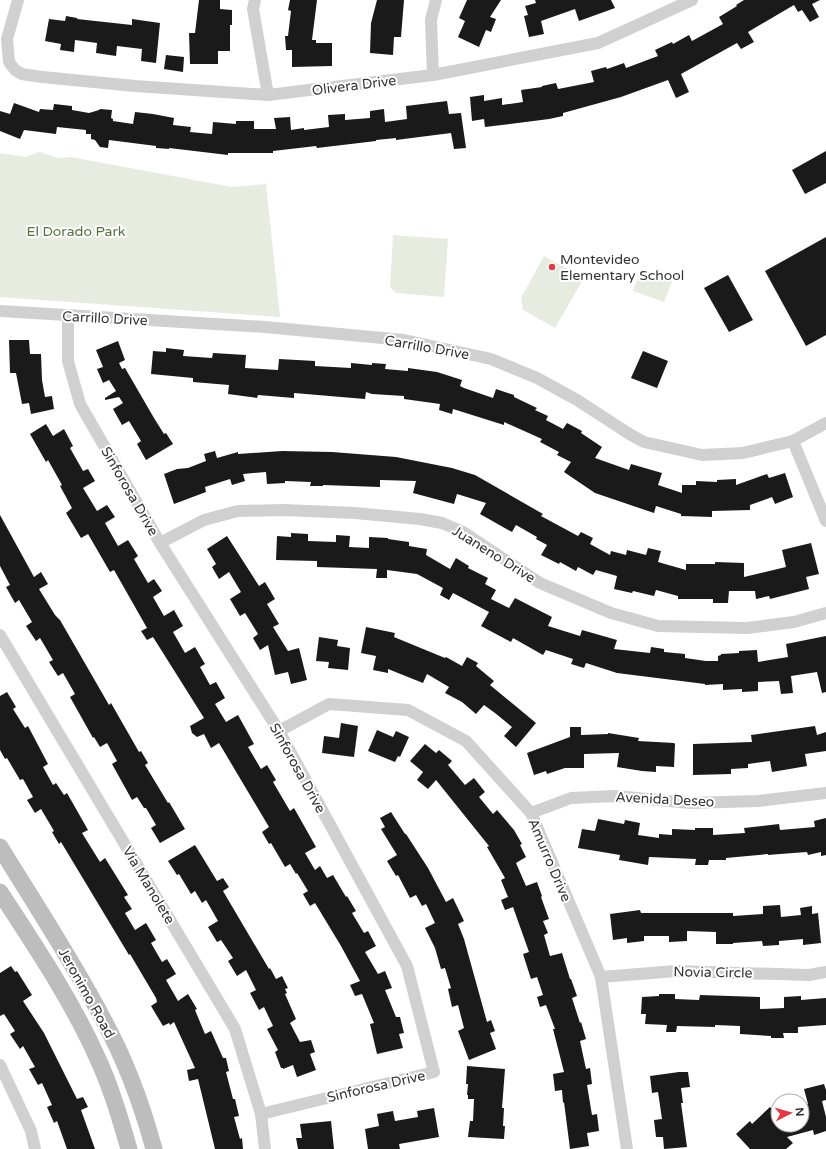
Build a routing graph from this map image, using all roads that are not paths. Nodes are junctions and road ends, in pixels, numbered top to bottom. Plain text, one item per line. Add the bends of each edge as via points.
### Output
1 (18, 0) edge
2 (255, 0) edge
3 (436, 0) edge
4 (692, 0) edge
5 (433, 75) junction
6 (268, 95) junction
7 (0, 311) edge
8 (68, 316) junction
9 (826, 423) edge
10 (793, 441) junction
11 (826, 521) edge
12 (160, 543) junction
13 (826, 613) edge
14 (0, 635) edge
15 (279, 731) junction
16 (826, 793) edge
17 (531, 813) junction
18 (0, 847) edge
19 (0, 892) edge
20 (826, 972) edge
21 (600, 977) junction
22 (0, 1065) edge
23 (261, 1114) junction
24 (35, 1149) edge
25 (129, 1149) edge
26 (154, 1149) edge
27 (265, 1149) edge
28 (627, 1149) edge

1 - 6 street, Olivera Drive via 7,39 9,62 22,74 135,86
2 - 6 street via 253,9
3 - 5 street via 431,20
4 - 5 street, Olivera Drive via 598,43
5 - 6 street, Olivera Drive
7 - 8 street, Carrillo Drive
8 - 10 street, Carrillo Drive via 265,327 404,340 491,359 537,378 644,442 702,455 743,453
8 - 12 street, Sinforosa Drive via 68,361 80,404
9 - 10 street, Carrillo Drive
10 - 11 street
12 - 13 street, Juaneno Drive via 204,520 238,511 355,513 420,519 442,523 463,532 540,583 611,612 658,626 746,628 794,622
12 - 15 street, Sinforosa Drive
14 - 23 street, Via Manolete via 235,1029
15 - 17 street, Amurro Drive via 329,704 408,710 466,741
15 - 23 street, Sinforosa Drive via 407,966 434,1072
16 - 17 street, Avenida Deseo via 758,801 691,803 615,796 571,798
17 - 21 street, Amurro Drive
18 - 26 main road, Jeronimo Road via 104,1020 129,1075
19 - 25 main road, Jeronimo Road via 82,1025 109,1086
20 - 21 street, Novia Circle via 809,975 676,971
21 - 28 street, Amurro Drive
22 - 24 street via 31,1131
23 - 27 street, Via Manolete

